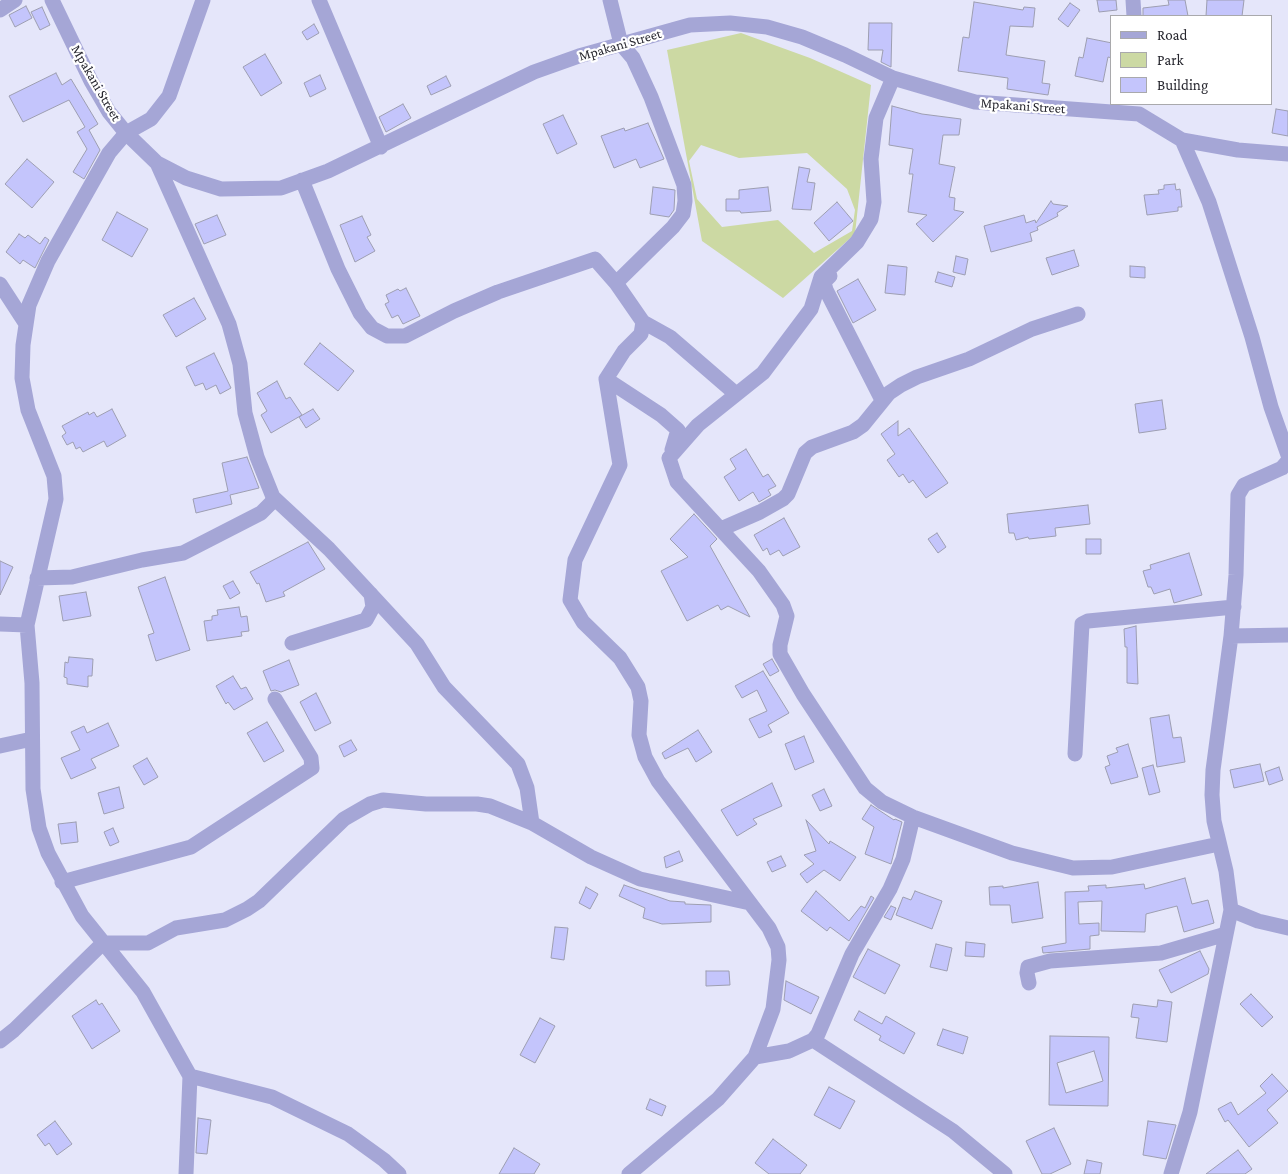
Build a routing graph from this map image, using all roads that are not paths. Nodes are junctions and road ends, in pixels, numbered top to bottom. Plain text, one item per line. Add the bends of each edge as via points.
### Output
1 (15, 0) edge
2 (52, 0) edge
3 (203, 0) edge
4 (319, 0) edge
5 (610, 0) edge
6 (1133, 0) edge
7 (0, 10) edge
8 (1134, 15) edge
9 (622, 44) junction
10 (892, 78) junction
11 (1140, 109) edge
12 (126, 133) junction
13 (1182, 140) junction
14 (380, 146) junction
15 (1288, 154) edge
16 (157, 163) junction
17 (302, 180) junction
18 (878, 215) dead end
19 (616, 283) junction
20 (0, 284) edge
21 (1078, 314) dead end
22 (642, 322) junction
23 (26, 324) junction
24 (606, 379) junction
25 (736, 394) junction
26 (882, 400) junction
27 (1288, 455) edge
28 (669, 458) junction
29 (1288, 461) edge
30 (274, 497) junction
31 (721, 528) junction
32 (37, 578) junction
33 (371, 594) junction
34 (1234, 607) junction
35 (0, 624) edge
36 (27, 625) junction
37 (1231, 636) junction
38 (1288, 636) edge
39 (292, 643) dead end
40 (275, 699) dead end
41 (32, 739) junction
42 (0, 746) edge
43 (1075, 754) dead end
44 (913, 817) junction
45 (532, 823) junction
46 (1219, 844) junction
47 (62, 882) junction
48 (750, 903) junction
49 (1231, 910) junction
50 (1288, 928) edge
51 (1226, 934) junction
52 (103, 943) junction
53 (1029, 984) dead end
54 (0, 1040) edge
55 (813, 1040) junction
56 (755, 1057) junction
57 (190, 1076) junction
58 (186, 1174) edge
59 (399, 1174) edge
60 (629, 1174) edge
61 (1005, 1174) edge
62 (1170, 1174) edge

1 - 7 street
2 - 12 street, Mpakani Street via 91,81
3 - 12 street via 169,96 150,120
4 - 14 street
5 - 9 street
6 - 8 street
9 - 10 street, Mpakani Street via 690,25 730,23 767,27 811,41
9 - 14 street, Mpakani Street via 534,72
9 - 19 street via 650,97 684,184 686,201 683,214 673,227
10 - 11 street, Mpakani Street via 975,102
10 - 25 street via 876,118 870,158 874,202 871,219 857,242 821,277 811,309 763,373
11 - 13 street, Mpakani Street
12 - 16 street, Mpakani Street
12 - 23 street via 109,153 48,260 29,306
13 - 15 street, Mpakani Street via 1238,150
13 - 27 street via 1209,202 1235,279
14 - 17 street, Mpakani Street
16 - 17 street, Mpakani Street via 186,178 221,188 281,188
16 - 30 street via 229,324 240,364 245,413 257,457
17 - 19 street via 338,269 360,313 372,328 388,336 405,336 498,292 595,258
18 - 26 street via 863,245 824,282
19 - 22 street
20 - 23 street
21 - 26 street via 1032,329 969,359 917,377
22 - 24 street via 641,334 624,351
22 - 25 street via 670,336
23 - 32 street via 23,386 28,410 54,476 56,499
24 - 28 street via 678,430
24 - 48 street via 620,465 575,560 570,600 583,622 620,658 638,687 640,735 645,757 658,781
25 - 28 street via 692,430
26 - 31 street via 863,425 853,432 812,447 805,453 784,499
28 - 31 street via 677,482
29 - 34 street via 1282,468 1244,485 1238,495
30 - 32 street via 264,510 183,553 72,577
30 - 33 street via 324,543
31 - 44 street via 783,605 786,616 780,654 865,788 882,802
32 - 36 street
33 - 39 street via 373,607 366,620
33 - 45 street via 417,644 444,687 518,764
34 - 37 street
34 - 43 street via 1088,620 1082,624
35 - 36 street
36 - 41 street
37 - 38 street
37 - 46 street via 1213,770 1214,821
40 - 47 street via 311,758 312,768 191,847
41 - 42 street
41 - 47 street via 33,788 40,828
44 - 46 street via 1012,853 1073,868 1112,867
44 - 55 street via 903,859 890,889 852,954 829,1011
45 - 48 street via 591,857 640,879
45 - 52 street via 509,812 477,804 383,800 344,820 247,910 225,920 176,928 148,943
46 - 49 street
47 - 52 street
48 - 56 street via 769,928 778,948 779,960 773,1009
49 - 50 street via 1258,922
49 - 51 street
51 - 53 street via 1161,953 1050,961 1028,967
51 - 62 street via 1190,1112
52 - 54 street
52 - 57 street via 144,992
55 - 56 street via 789,1051
55 - 61 street via 953,1131
56 - 60 street via 718,1099
57 - 58 street
57 - 59 street via 272,1097 348,1134

